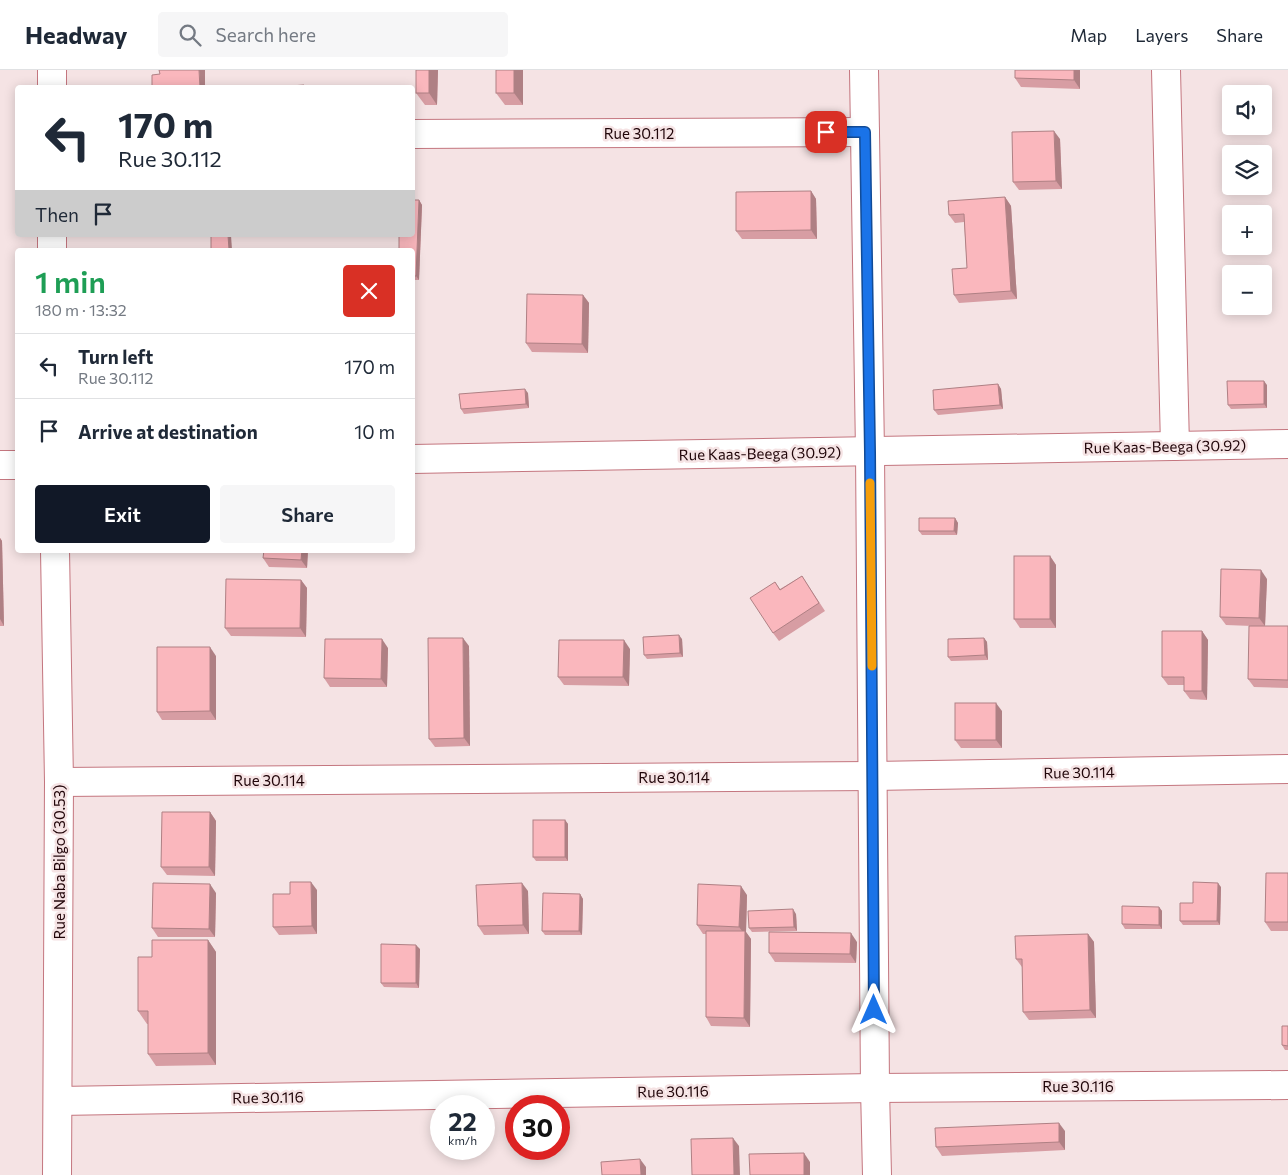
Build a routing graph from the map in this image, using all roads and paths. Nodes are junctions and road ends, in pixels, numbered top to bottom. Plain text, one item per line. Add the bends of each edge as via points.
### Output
1 (52, 70) edge
2 (864, 70) edge
3 (1166, 70) edge
4 (52, 85) edge
5 (865, 132) junction
6 (415, 134) edge
7 (1288, 444) edge
8 (1175, 446) junction
9 (870, 452) junction
10 (415, 459) edge
11 (0, 465) edge
12 (15, 465) edge
13 (55, 553) edge
14 (1288, 768) edge
15 (872, 776) junction
16 (59, 782) junction
17 (1288, 1085) edge
18 (875, 1088) junction
19 (58, 1101) junction
20 (58, 1175) edge
21 (877, 1175) edge

1 - 4 street
2 - 5 street
3 - 8 street
5 - 6 street, Rue 30.112
5 - 9 street
7 - 8 street, Rue Kaas-Beega (30.92)
8 - 9 street, Rue Kaas-Beega (30.92)
9 - 10 street, Rue Kaas-Beega (30.92)
9 - 15 street
11 - 12 street
13 - 16 street, Rue Naba Bilgo (30.53)
14 - 15 street, Rue 30.114
15 - 16 street, Rue 30.114
15 - 18 street
16 - 19 street, Rue Naba Bilgo (30.53)
17 - 18 street, Rue 30.116
18 - 19 street, Rue 30.116
18 - 21 street
19 - 20 street, Rue Naba Bilgo (30.53)

